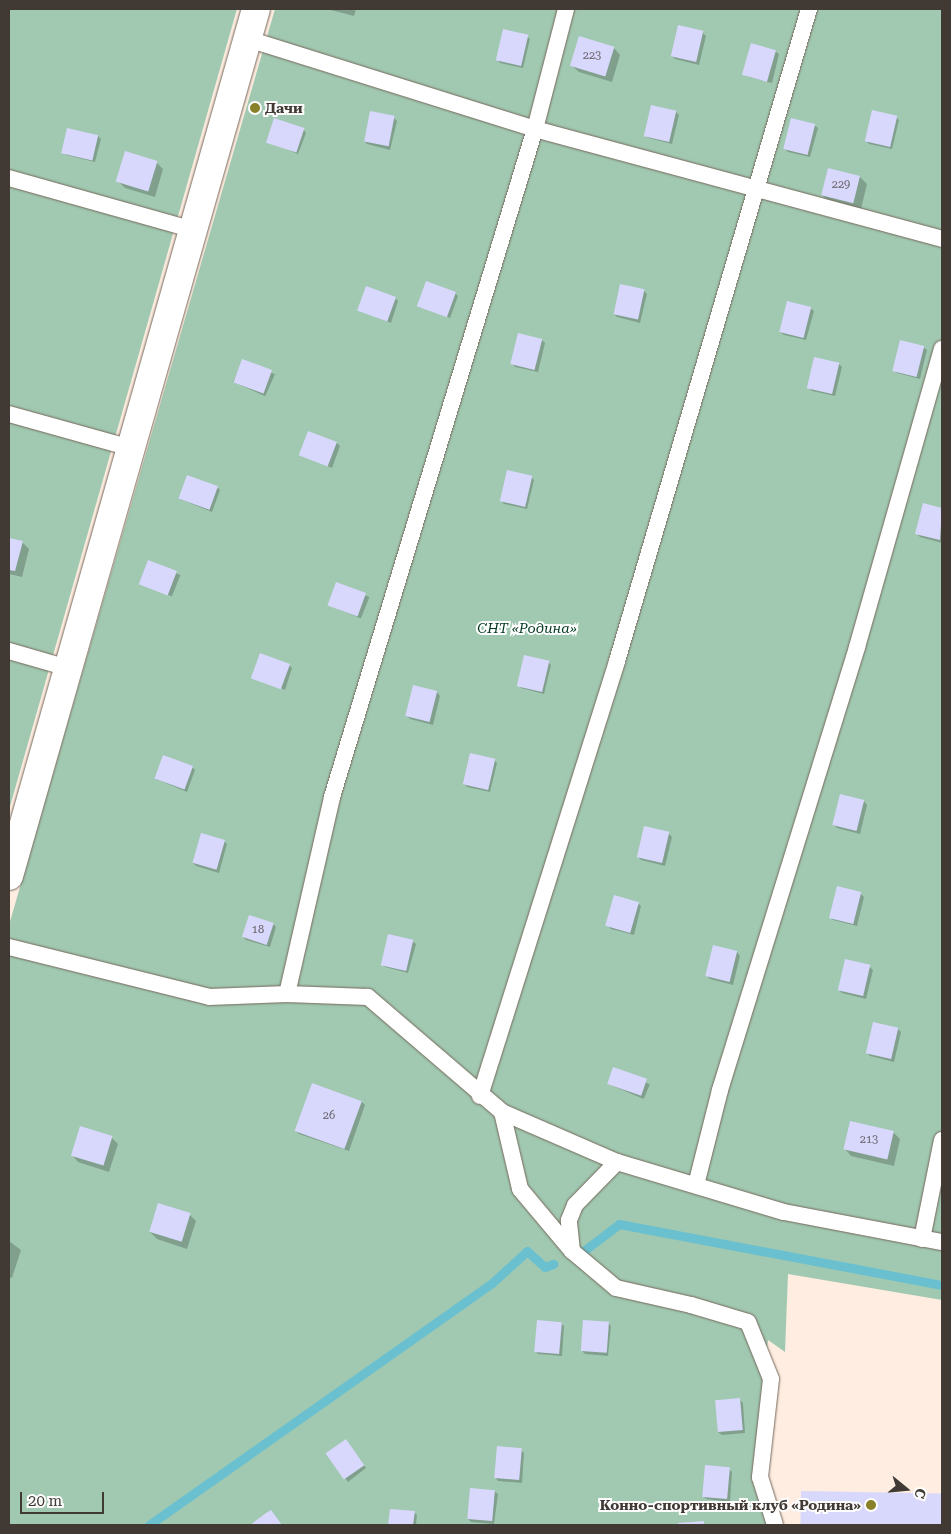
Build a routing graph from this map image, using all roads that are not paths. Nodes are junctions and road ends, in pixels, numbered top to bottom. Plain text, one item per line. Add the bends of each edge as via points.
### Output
1 (256, 9) edge
2 (566, 9) edge
3 (809, 9) edge
4 (248, 40) junction
5 (535, 129) junction
6 (9, 178) edge
7 (757, 190) junction
8 (194, 230) junction
9 (942, 239) edge
10 (942, 349) edge
11 (9, 414) edge
12 (131, 448) junction
13 (9, 651) edge
14 (68, 668) junction
15 (9, 876) edge
16 (9, 947) edge
17 (287, 994) junction
18 (480, 1096) junction
19 (502, 1112) junction
20 (942, 1140) edge
21 (617, 1162) junction
22 (696, 1185) junction
23 (922, 1239) junction
24 (942, 1242) edge
25 (572, 1251) junction
26 (775, 1525) edge

1 - 4 street
2 - 5 lane
3 - 7 lane
4 - 5 lane
4 - 8 street
5 - 7 lane
5 - 17 lane via 332,797
6 - 8 lane
7 - 9 lane
7 - 18 lane via 617,661
8 - 12 street
10 - 22 lane via 857,646 720,1090
11 - 12 lane
12 - 14 street
13 - 14 lane
14 - 15 street
16 - 17 lane via 209,997
17 - 18 lane via 368,997
18 - 19 lane
19 - 21 lane
19 - 25 lane via 520,1190
20 - 23 lane
21 - 22 lane
21 - 25 lane via 575,1205 569,1220
22 - 23 lane via 784,1212
23 - 24 lane
25 - 26 lane via 616,1288 691,1304 748,1322 772,1379 760,1477

